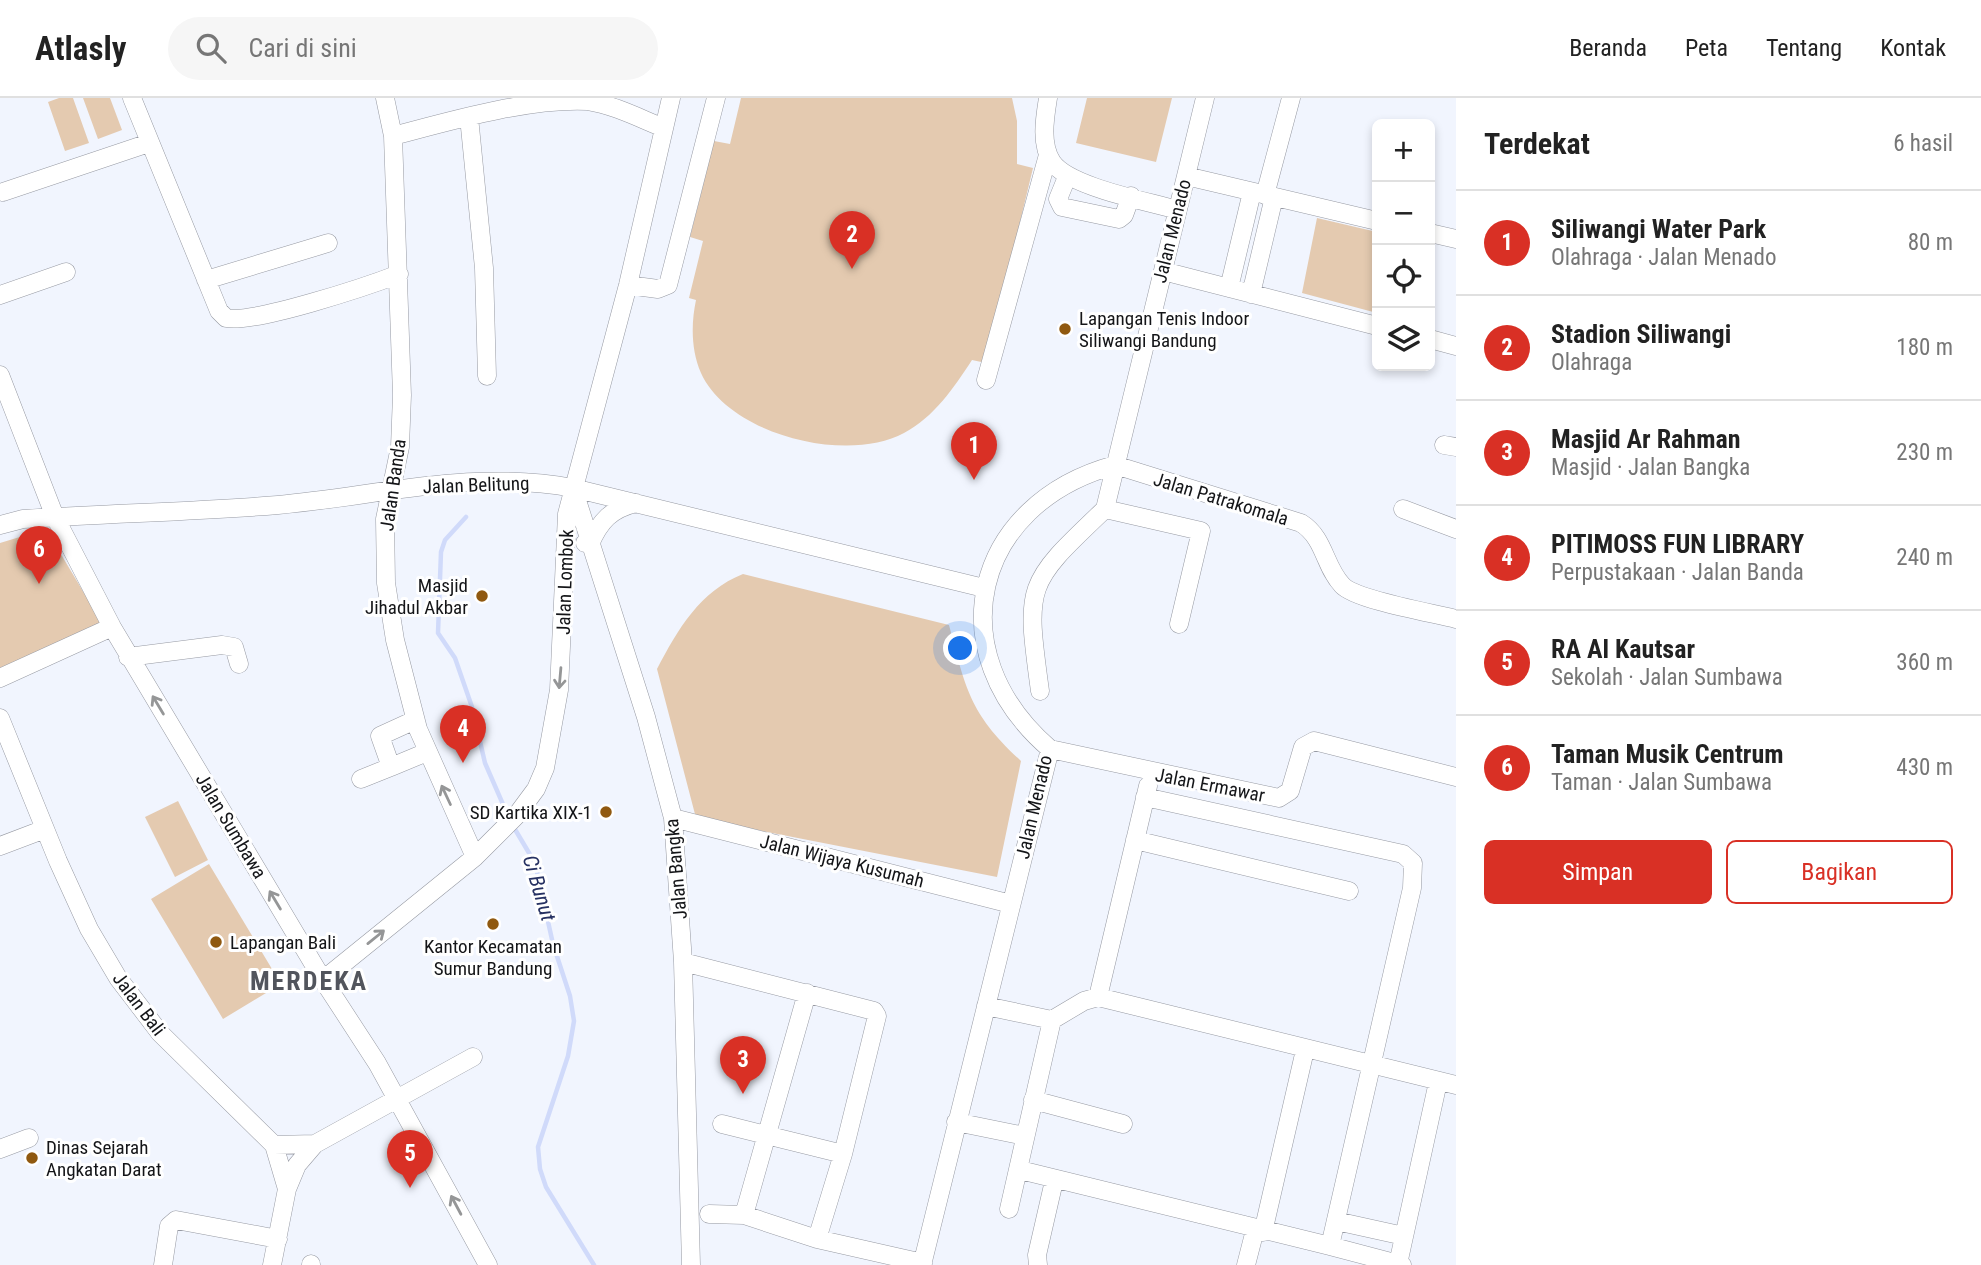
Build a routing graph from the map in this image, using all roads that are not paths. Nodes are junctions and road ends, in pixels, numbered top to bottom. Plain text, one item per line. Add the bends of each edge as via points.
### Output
1 (132, 98) edge
2 (385, 98) edge
3 (671, 98) edge
4 (716, 98) edge
5 (1048, 98) edge
6 (1205, 98) edge
7 (1291, 98) edge
8 (469, 117) junction
9 (664, 128) junction
10 (393, 136) junction
11 (149, 143) junction
12 (1048, 155) junction
13 (1186, 176) junction
14 (1067, 177) junction
15 (3, 192) dead end
16 (1131, 195) junction
17 (1264, 195) junction
18 (1178, 210) junction
19 (1372, 220) edge
20 (1435, 234) edge
21 (1456, 239) edge
22 (328, 243) dead end
23 (1163, 271) junction
24 (66, 272) dead end
25 (399, 274) junction
26 (206, 280) junction
27 (628, 285) junction
28 (1229, 288) junction
29 (1251, 294) junction
30 (0, 295) edge
31 (1372, 325) edge
32 (1435, 340) edge
33 (1456, 346) edge
34 (0, 375) edge
35 (487, 376) dead end
36 (986, 380) dead end
37 (1115, 465) junction
38 (573, 488) junction
39 (391, 491) junction
40 (636, 503) junction
41 (1105, 509) junction
42 (1403, 509) dead end
43 (55, 517) junction
44 (0, 525) edge
45 (1456, 529) edge
46 (590, 544) junction
47 (565, 551) junction
48 (984, 589) junction
49 (1456, 618) edge
50 (1179, 624) dead end
51 (112, 627) junction
52 (128, 657) junction
53 (239, 664) dead end
54 (0, 678) edge
55 (1040, 691) dead end
56 (0, 718) edge
57 (415, 720) junction
58 (1051, 749) junction
59 (427, 752) junction
60 (391, 766) junction
61 (1151, 773) junction
62 (1456, 777) edge
63 (361, 779) dead end
64 (1145, 797) junction
65 (673, 818) junction
66 (45, 829) junction
67 (1135, 840) junction
68 (0, 846) edge
69 (475, 857) junction
70 (1349, 891) dead end
71 (1011, 904) junction
72 (683, 961) junction
73 (323, 979) junction
74 (807, 993) junction
75 (1098, 997) junction
76 (986, 1006) junction
77 (1052, 1020) junction
78 (1305, 1050) junction
79 (473, 1057) dead end
80 (1372, 1067) junction
81 (1447, 1084) edge
82 (398, 1099) junction
83 (1033, 1100) junction
84 (956, 1122) junction
85 (722, 1124) dead end
86 (1123, 1124) dead end
87 (766, 1136) junction
88 (1025, 1136) junction
89 (29, 1138) dead end
90 (315, 1144) junction
91 (274, 1145) junction
92 (0, 1149) edge
93 (843, 1154) junction
94 (1020, 1170) junction
95 (1054, 1181) junction
96 (287, 1189) junction
97 (1009, 1209) dead end
98 (709, 1214) dead end
99 (744, 1215) junction
100 (1336, 1222) junction
101 (1259, 1231) junction
102 (1404, 1236) junction
103 (817, 1238) junction
104 (278, 1239) junction
105 (1330, 1246) junction
106 (923, 1264) edge
107 (1400, 1264) edge
108 (163, 1265) edge
109 (272, 1265) edge
110 (488, 1265) edge
111 (691, 1265) edge
112 (1038, 1265) edge
113 (1246, 1265) edge

1 - 11 street
2 - 10 street, Jalan Banda
3 - 9 street, Jalan Lombok
4 - 27 street via 668,285 658,289
5 - 12 street via 1044,120
6 - 13 street, Jalan Menado
7 - 17 street
8 - 9 street via 557,101 588,101
8 - 10 street
8 - 35 street via 484,268
9 - 27 street, Jalan Lombok
10 - 25 street, Jalan Banda
11 - 15 street
11 - 26 street
12 - 14 street
12 - 36 street
13 - 17 street
13 - 18 street, Jalan Menado
14 - 16 street
14 - 16 street via 1058,199 1062,207 1119,219
16 - 18 street
17 - 19 street
17 - 28 street
17 - 29 street
18 - 23 street, Jalan Menado
20 - 21 street
22 - 26 street
23 - 28 street
23 - 37 street, Jalan Menado
24 - 30 street
25 - 26 street via 235,320 219,311
25 - 39 street, Jalan Banda via 402,396 400,447
27 - 38 street, Jalan Lombok
28 - 29 street
29 - 31 street
32 - 33 street
34 - 43 street, Jalan Sumbawa
37 - 41 street
37 - 48 street, Jalan Menado via 1068,483 1024,517 1007,539
37 - 49 street, Jalan Patrakomala via 1301,523 1316,535 1332,571 1349,591
38 - 39 street, Jalan Belitung via 504,480
38 - 40 street, Jalan Belitung
38 - 46 street, Jalan Bangka
38 - 47 street, Jalan Lombok
39 - 43 street, Jalan Belitung via 278,505
39 - 57 street, Jalan Banda via 384,533 386,583
40 - 46 street via 605,517
40 - 48 street, Jalan Belitung
41 - 50 street via 1201,531
41 - 55 street via 1056,556 1036,585 1030,616
42 - 45 street
43 - 44 street, Jalan Belitung
43 - 51 street, Jalan Sumbawa
46 - 47 street via 574,542
46 - 65 street, Jalan Bangka
47 -> 69 street, Jalan Lombok via 562,661 545,768 536,789
48 - 58 street, Jalan Menado via 984,634 995,678 1018,717
51 - 52 street, Jalan Sumbawa
51 - 54 street
52 - 53 street via 222,645 234,647
73 -> 52 street, Jalan Sumbawa
56 - 66 street, Jalan Bali
57 - 59 street, Jalan Banda
57 - 60 street via 380,736
58 - 61 street, Jalan Ermawar
58 - 71 street, Jalan Menado
59 - 60 street
69 -> 59 street, Jalan Banda
60 - 63 street
61 - 62 street, Jalan Ermawar via 1279,798 1290,792 1303,747 1314,741
61 - 64 street
64 - 67 street
64 - 80 street via 1409,858 1412,888
65 - 71 street, Jalan Wijaya Kusumah
65 - 72 street, Jalan Bangka
66 - 68 street
66 - 91 street, Jalan Bali via 89,929 118,978 160,1033
67 - 70 street
67 - 75 street
73 -> 69 street, Jalan Lombok
71 - 76 street, Jalan Menado
72 - 74 street
72 - 111 street, Jalan Bangka
73 - 82 street, Jalan Sumbawa
74 - 87 street
74 - 93 street via 874,1011 877,1016
75 - 77 street
75 - 78 street
76 - 77 street
76 - 84 street, Jalan Menado
77 - 83 street
78 - 80 street
78 - 101 street
79 - 82 street
80 - 81 street
80 - 100 street
81 - 102 street
82 - 90 street
110 -> 82 street, Jalan Sumbawa
83 - 86 street
83 - 88 street
84 - 88 street
84 - 106 street, Jalan Menado
85 - 87 street
87 - 93 street
87 - 99 street
88 - 94 street
89 - 92 street
90 - 91 street
90 - 96 street via 297,1164
91 - 96 street, Jalan Bali
93 - 103 street
94 - 95 street
94 - 97 street
95 - 101 street
95 - 112 street
96 - 104 street, Jalan Bali
98 - 99 street
99 - 103 street
100 - 102 street
100 - 105 street
101 - 105 street
101 - 113 street
102 - 107 street
103 - 106 street
104 - 108 street via 176,1220 169,1226
104 - 109 street, Jalan Bali
105 - 107 street

